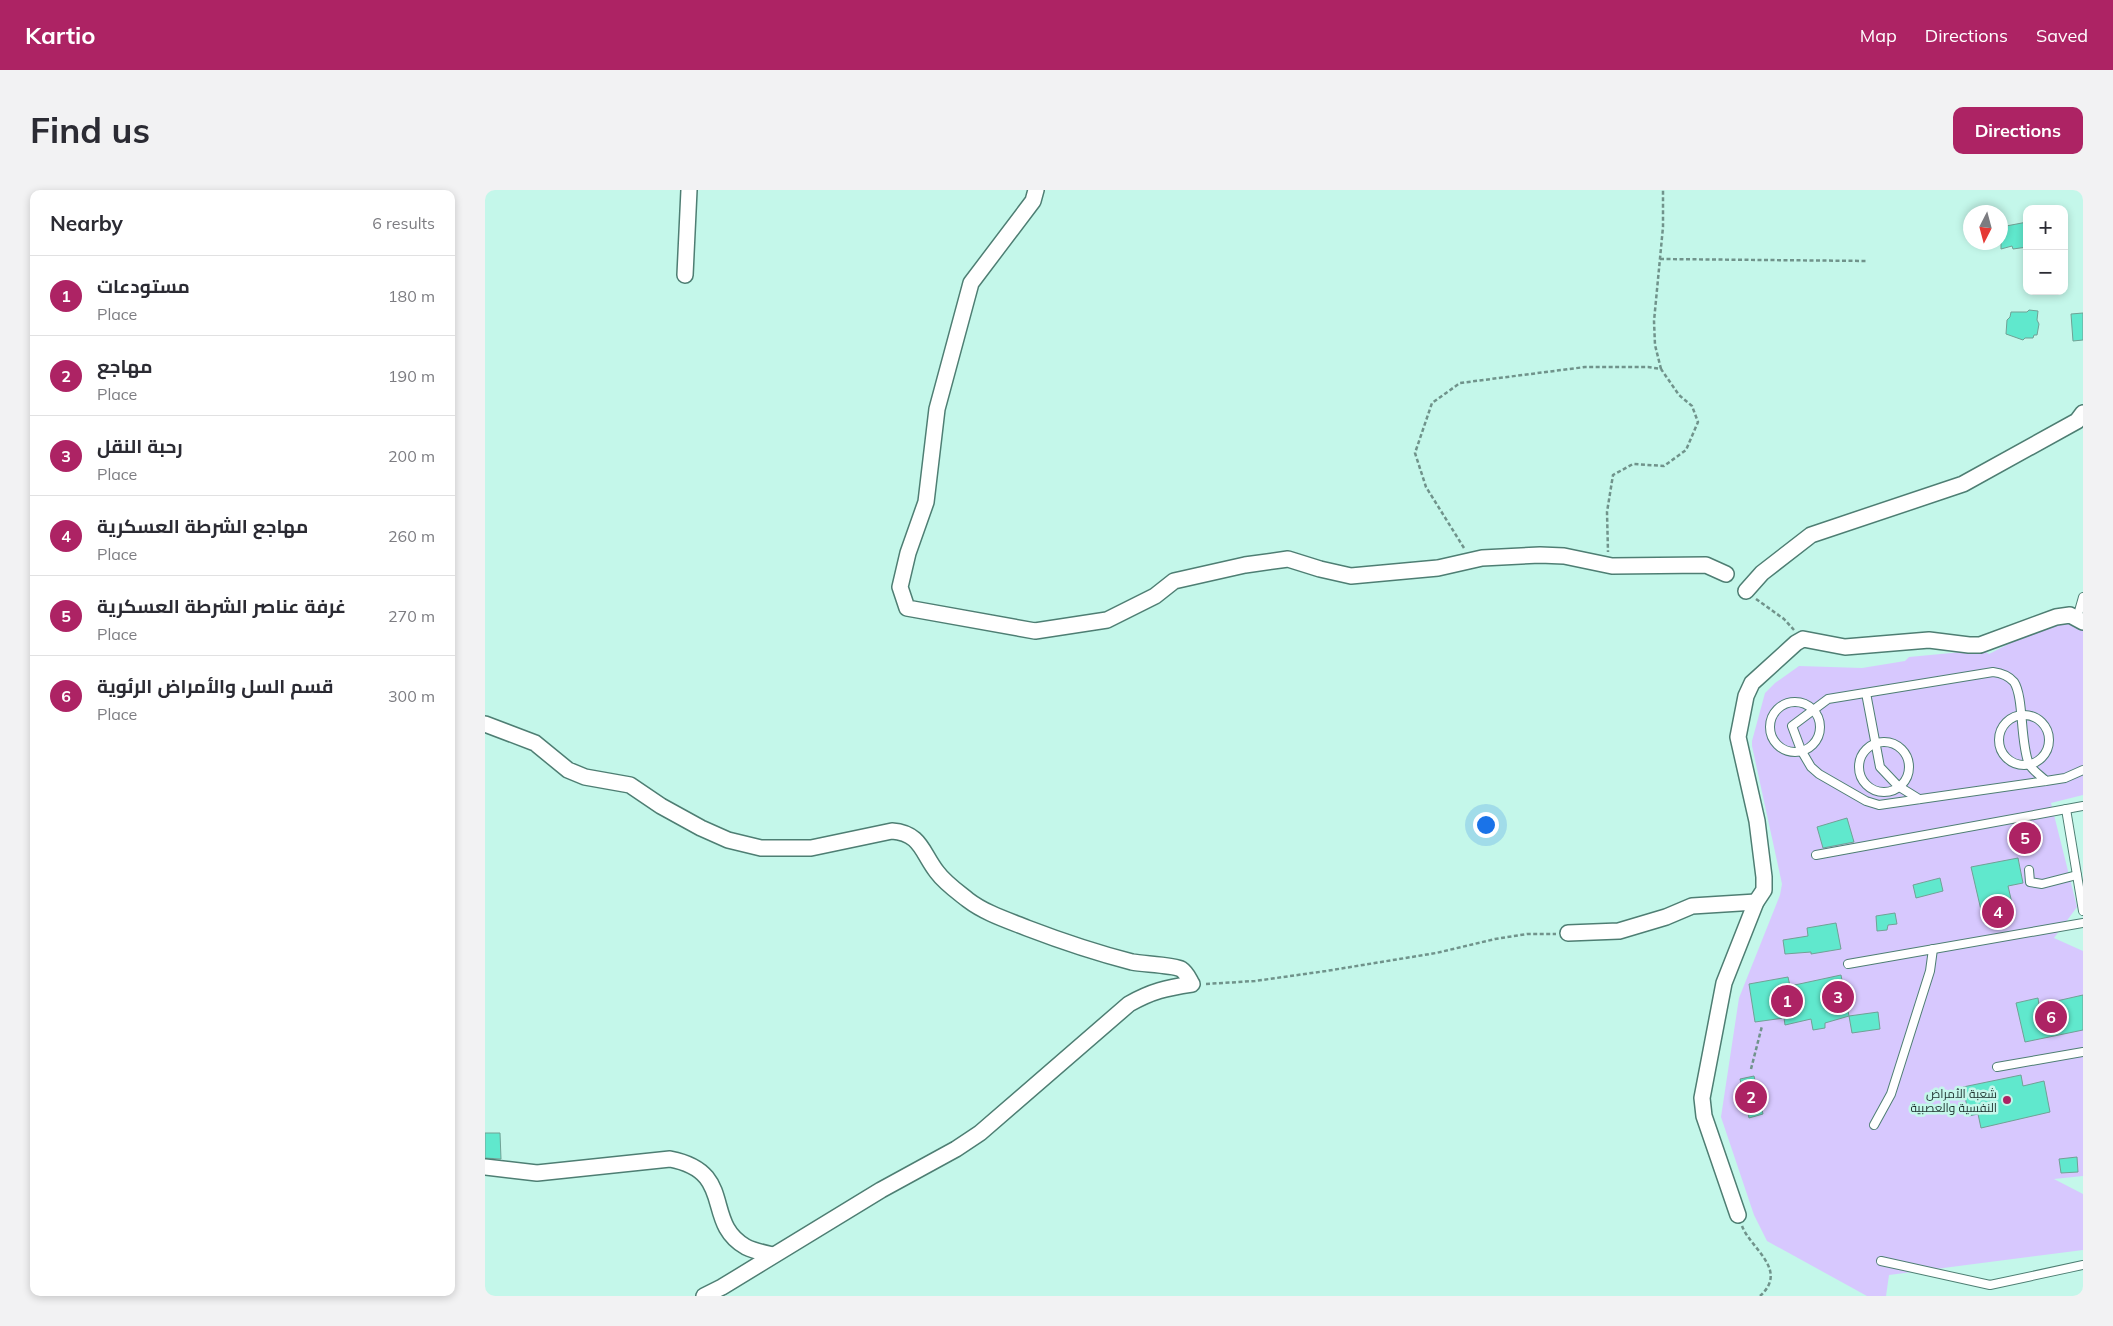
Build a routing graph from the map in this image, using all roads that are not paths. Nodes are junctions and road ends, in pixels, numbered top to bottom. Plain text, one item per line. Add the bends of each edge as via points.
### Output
1 (689, 190) edge
2 (1037, 190) edge
3 (685, 275) dead end
4 (2083, 413) edge
5 (1726, 574) dead end
6 (1746, 590) road end
7 (2083, 597) edge
8 (2080, 620) edge
9 (1866, 693) junction
10 (1813, 710) junction
11 (2020, 716) junction
12 (485, 724) edge
13 (1875, 744) junction
14 (1802, 751) junction
15 (2030, 764) junction
16 (2083, 770) edge
17 (2046, 781) junction
18 (1899, 787) junction
19 (1919, 799) junction
20 (2083, 806) edge
21 (2066, 809) junction
22 (1816, 855) dead end
23 (2079, 860) edge
24 (2029, 870) dead end
25 (2077, 876) junction
26 (1755, 902) junction
27 (2083, 911) edge
28 (2083, 924) edge
29 (1568, 933) road end
30 (1933, 949) junction
31 (1847, 964) dead end
32 (2083, 1052) edge
33 (1997, 1067) dead end
34 (1874, 1126) dead end
35 (485, 1167) edge
36 (1738, 1215) road end
37 (773, 1255) junction
38 (1881, 1261) dead end
39 (2083, 1265) edge
40 (704, 1296) edge

1 - 3 street
2 - 5 street via 1033,201 971,283 937,409 926,502 900,586 907,608 1035,632 1107,620 1155,596 1174,581 1289,559 1351,576 1524,556 1564,556 1608,566 1706,565
4 - 6 street via 2077,421 1963,484 1811,535 1762,573
7 - 8 lane
8 - 26 street via 2070,615 2056,617 1980,645 1929,640 1845,647 1803,639 1796,643 1752,683 1746,696 1738,737 1757,821 1764,877 1764,890
9 - 10 lane via 1828,699
9 - 11 lane via 1993,672 2014,683
9 - 13 lane
10 - 14 lane via 1819,718 1820,731 1815,743
10 - 14 lane via 1792,726
10 - 14 lane via 1799,702 1786,703 1775,711 1770,723 1771,736 1779,747 1791,752
11 - 15 lane
11 - 15 lane via 2032,716 2043,723 2049,734 2049,748 2041,759
11 - 15 lane via 2007,721 2000,732 1999,745 2005,757 2017,764
12 - 37 street via 535,744 568,770 585,777 630,785 701,828 736,842 761,848 811,848 892,831 903,832 914,838 937,873 950,886 986,910 1028,929 1107,956 1173,966 1187,974 1192,984 1163,988 1129,1004 980,1133
13 - 18 lane via 1880,767
13 - 18 lane via 1891,743 1903,750 1909,762 1908,775
13 - 18 lane via 1867,748 1859,759 1859,772 1865,784 1876,791 1889,792
14 - 19 lane via 1819,774 1866,801 1879,805
15 - 17 lane
16 - 17 lane via 2065,778
17 - 19 lane
18 - 19 lane
20 - 21 lane
21 - 22 lane
21 - 23 lane
23 - 25 lane
24 - 25 lane via 2030,882 2042,884
25 - 27 lane
26 - 29 street via 1692,906 1619,930
26 - 36 street via 1725,983 1702,1098 1704,1116
28 - 30 lane
30 - 31 lane
30 - 34 lane via 1930,971 1891,1094
32 - 33 lane
35 - 37 street via 537,1173 646,1161 670,1160 691,1164 708,1179 721,1216 736,1240 747,1248
37 - 40 street
38 - 39 lane via 1990,1285

